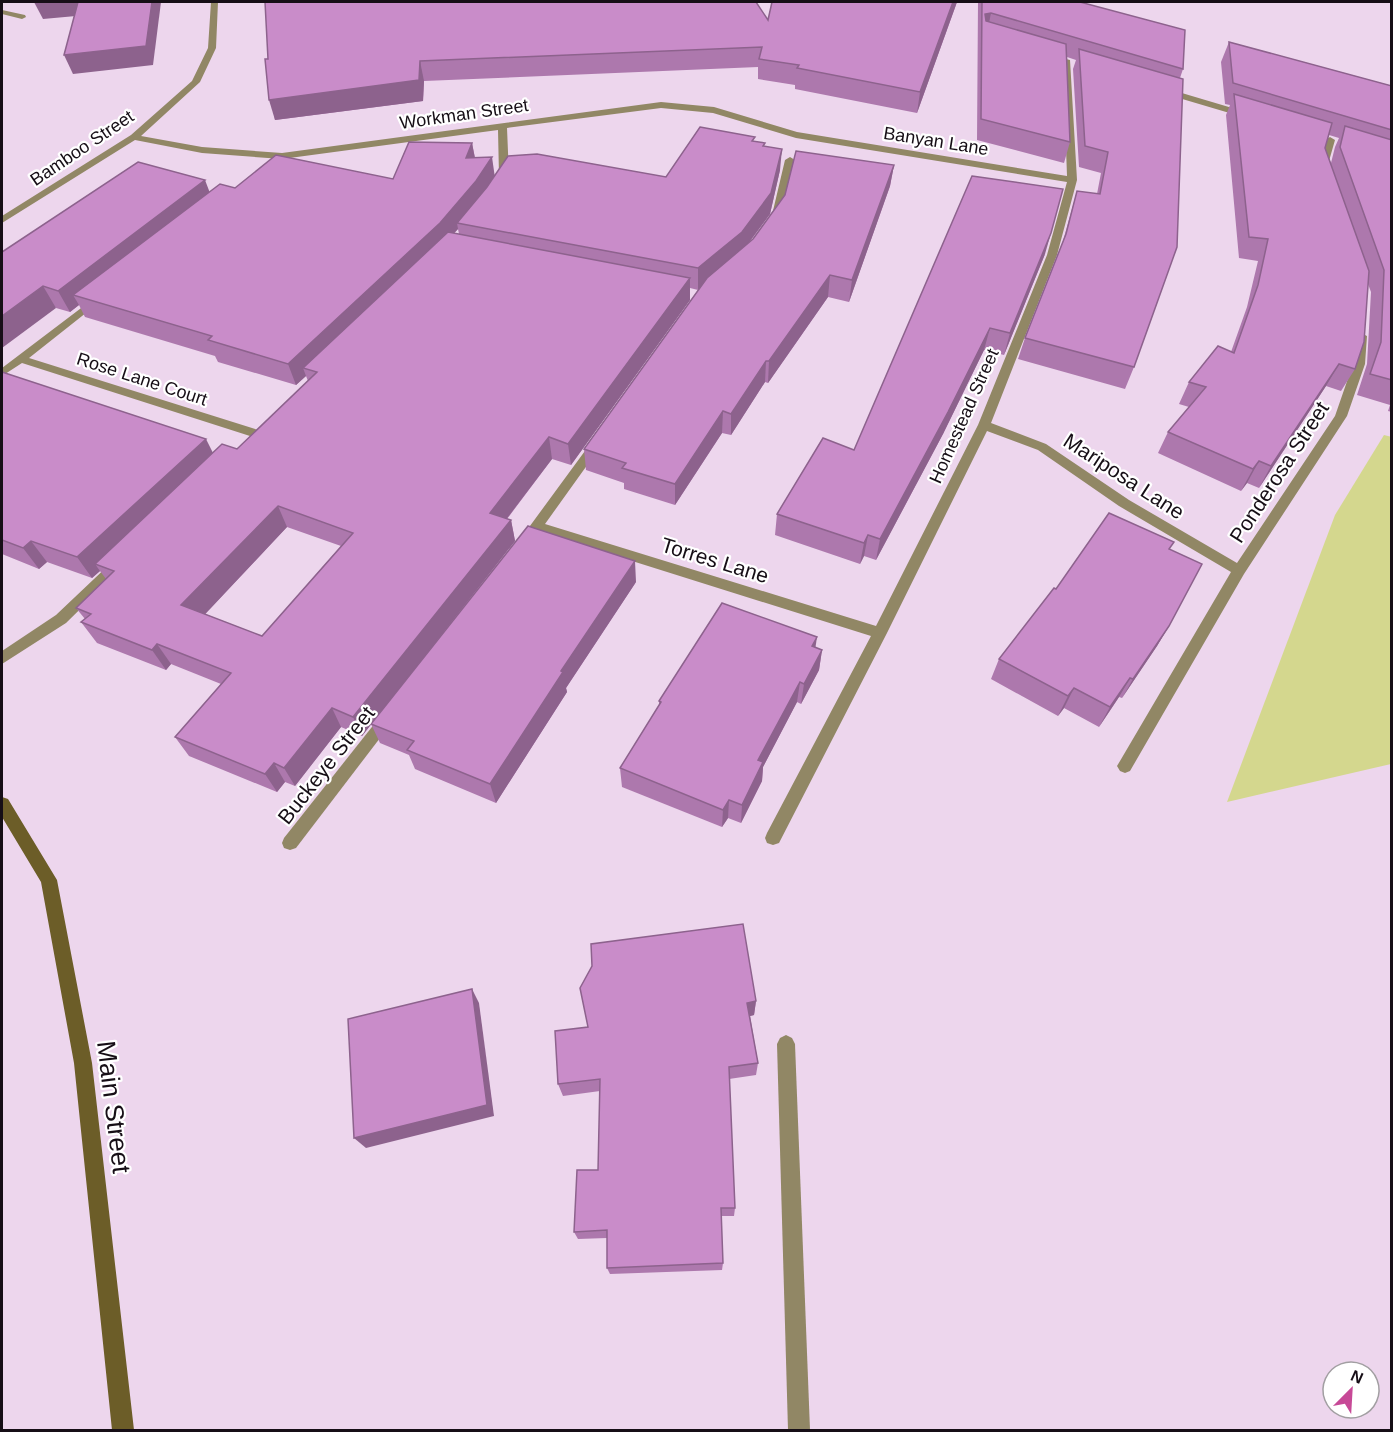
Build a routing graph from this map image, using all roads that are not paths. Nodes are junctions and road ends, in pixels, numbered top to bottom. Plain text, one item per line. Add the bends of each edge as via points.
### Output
1 (214, 2) edge
2 (2, 12) edge
3 (22, 17) dead end
4 (1037, 53) edge
5 (1159, 89) edge
6 (1250, 116) edge
7 (502, 125) junction
8 (796, 135) joint
9 (134, 137) junction
10 (1330, 140) edge
11 (282, 156) junction
12 (790, 160) dead end
13 (273, 164) edge
14 (1326, 179) edge
15 (1072, 180) junction
16 (492, 195) edge
17 (2, 220) edge
18 (765, 231) edge
19 (104, 294) edge
20 (1361, 323) edge
21 (20, 359) junction
22 (2, 373) edge
23 (984, 424) junction
24 (606, 430) edge
25 (254, 433) edge
26 (537, 526) junction
27 (516, 554) edge
28 (128, 555) edge
29 (1239, 570) junction
30 (880, 633) junction
31 (2, 658) edge
32 (399, 703) edge
33 (1125, 766) dead end
34 (2, 804) edge
35 (773, 837) dead end
36 (290, 843) dead end
37 (786, 1044) dead end
38 (123, 1431) edge
39 (799, 1431) edge

1 - 9 street, Bamboo Street via 212,48 196,82
2 - 3 street
4 - 15 street, Homestead Street via 1073,64
5 - 6 street
7 - 8 street, Workman Street via 661,105 714,110
7 - 11 street, Workman Street
7 - 16 street via 504,176
8 - 15 street, Banyan Lane
9 - 11 street, Workman Street via 202,150
9 - 17 street, Bamboo Street
10 - 14 street via 1322,168
11 - 13 street
12 - 18 street via 777,214
15 - 23 street, Homestead Street via 1053,255
19 - 21 street
20 - 29 street, Ponderosa Street via 1359,364 1341,416
21 - 22 street
21 - 25 street, Rose Lane Court
23 - 29 street, Mariposa Lane via 1042,447 1124,503
23 - 30 street, Homestead Street
24 - 26 street
26 - 27 street
26 - 30 street, Torres Lane
28 - 31 street via 60,619
29 - 33 street, Ponderosa Street
30 - 35 street, Homestead Street
32 - 36 street, Buckeye Street
34 - 38 street, Main Street via 49,880 83,1063
37 - 39 street

